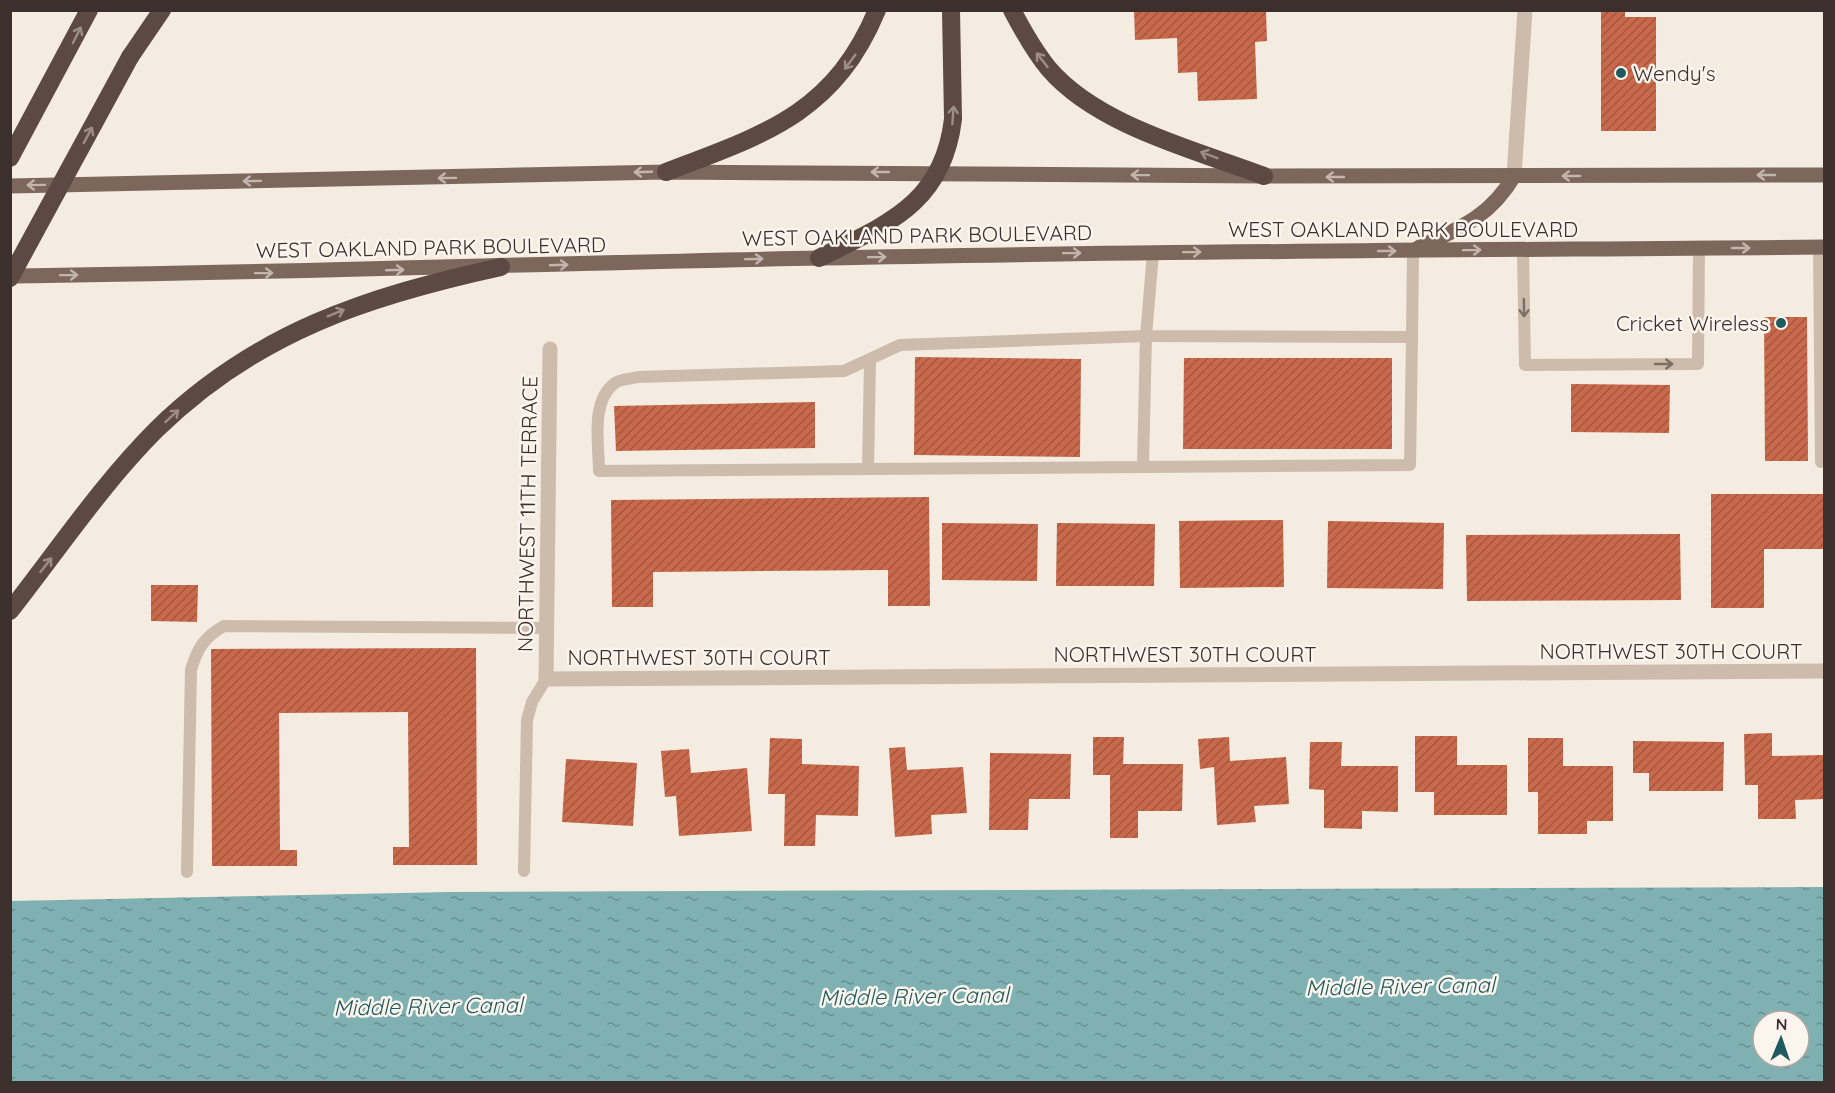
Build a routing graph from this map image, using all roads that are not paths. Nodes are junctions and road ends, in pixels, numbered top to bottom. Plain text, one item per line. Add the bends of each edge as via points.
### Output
1 (89, 10) edge
2 (153, 10) edge
3 (162, 10) edge
4 (877, 10) edge
5 (951, 10) edge
6 (1012, 10) edge
7 (1525, 10) edge
8 (130, 57) junction
9 (10, 159) edge
10 (666, 172) junction
11 (939, 172) junction
12 (1824, 175) edge
13 (1264, 176) junction
14 (1514, 176) junction
15 (10, 186) edge
16 (1822, 247) edge
17 (1699, 248) junction
18 (1523, 250) junction
19 (1413, 251) junction
20 (1153, 252) junction
21 (819, 258) junction
22 (501, 267) junction
23 (10, 277) edge
24 (1146, 336) junction
25 (1412, 337) junction
26 (550, 349) dead end
27 (870, 360) junction
28 (1821, 462) dead end
29 (1143, 466) junction
30 (868, 469) junction
31 (10, 611) edge
32 (547, 628) junction
33 (1824, 671) edge
34 (546, 679) junction
35 (524, 871) dead end
36 (187, 872) dead end

9 -> 1 highway
2 - 8 highway
3 - 8 highway
4 -> 10 highway via 867,35 839,76 795,116 769,132
11 -> 5 highway via 951,137
13 -> 6 highway via 1143,130 1091,102 1050,70
7 - 14 street
23 -> 8 highway, bridge
11 -> 10 main road
10 -> 15 main road
13 -> 11 main road
11 - 21 highway via 901,213
12 -> 14 main road
14 -> 13 main road
14 - 19 main road via 1501,198 1476,220
17 -> 16 main road, WEST OAKLAND PARK BOULEVARD
16 - 28 lane
17 - 18 main road, WEST OAKLAND PARK BOULEVARD
18 -> 17 lane via 1525,365 1698,364
19 -> 18 main road, WEST OAKLAND PARK BOULEVARD
20 -> 19 main road, WEST OAKLAND PARK BOULEVARD
19 - 25 lane
21 -> 20 main road, WEST OAKLAND PARK BOULEVARD
20 - 24 lane
22 -> 21 main road, WEST OAKLAND PARK BOULEVARD
23 -> 22 main road, WEST OAKLAND PARK BOULEVARD
31 -> 22 highway via 155,431 227,372 298,329 365,301
24 - 25 lane
24 - 27 lane via 900,345
24 - 29 lane
25 - 29 lane via 1410,465
26 - 32 street, NORTHWEST 11TH TERRACE
27 - 30 lane
27 - 30 lane via 844,372 638,377 616,382 599,412 599,471
29 - 30 lane
32 - 34 street, NORTHWEST 11TH TERRACE
32 - 36 lane via 224,626 209,634 197,649 190,670
33 - 34 street, NORTHWEST 30TH COURT
34 - 35 lane via 532,702 527,720

